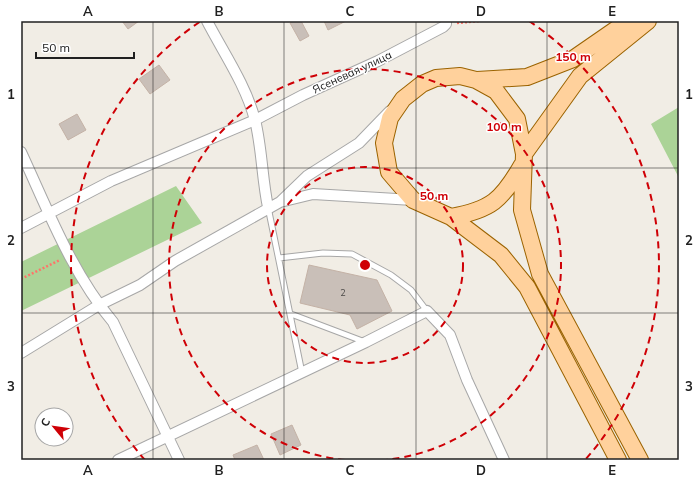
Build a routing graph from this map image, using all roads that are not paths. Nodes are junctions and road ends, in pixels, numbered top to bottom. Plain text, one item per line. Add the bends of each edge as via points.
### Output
1 (207, 21) edge
2 (628, 21) edge
3 (648, 21) edge
4 (446, 22) edge
5 (476, 80) junction
6 (403, 99) junction
7 (255, 120) junction
8 (21, 152) edge
9 (523, 159) junction
10 (414, 200) junction
11 (280, 202) junction
12 (268, 207) junction
13 (50, 214) junction
14 (451, 217) junction
15 (21, 228) edge
16 (279, 258) junction
17 (99, 305) junction
18 (427, 311) junction
19 (291, 314) junction
20 (366, 342) junction
21 (21, 353) edge
22 (302, 373) junction
23 (166, 436) junction
24 (118, 460) edge
25 (179, 460) edge
26 (504, 460) edge
27 (618, 460) edge
28 (640, 460) edge

1 - 7 street via 248,97
2 - 5 main road via 573,59 527,77
3 - 9 main road via 580,76
4 - 7 street, Ясеневая улица via 378,61 302,94
5 - 6 main road via 460,76 436,78 422,84
5 - 9 main road via 496,91 517,119
6 - 10 main road via 390,118 384,143 389,172
6 - 11 street via 359,142 307,176
7 - 12 street
7 - 13 street, Ясеневая улица via 111,181
8 - 13 street
9 - 14 main road via 513,181 498,200 476,212
9 - 28 main road via 522,210 540,274
10 - 11 street via 313,194
10 - 14 main road
11 - 12 street
12 - 16 lane
12 - 17 street via 175,260 140,285
13 - 15 street, Ясеневая улица
13 - 17 street via 69,255
14 - 27 main road via 501,255 528,287
16 - 18 lane via 323,253 352,254 375,265 406,287
16 - 19 lane
17 - 21 street
17 - 23 street via 113,322
18 - 20 street
18 - 26 street via 450,335 467,380
19 - 20 lane
19 - 22 lane
20 - 22 street
22 - 23 street
23 - 24 street
23 - 25 street

